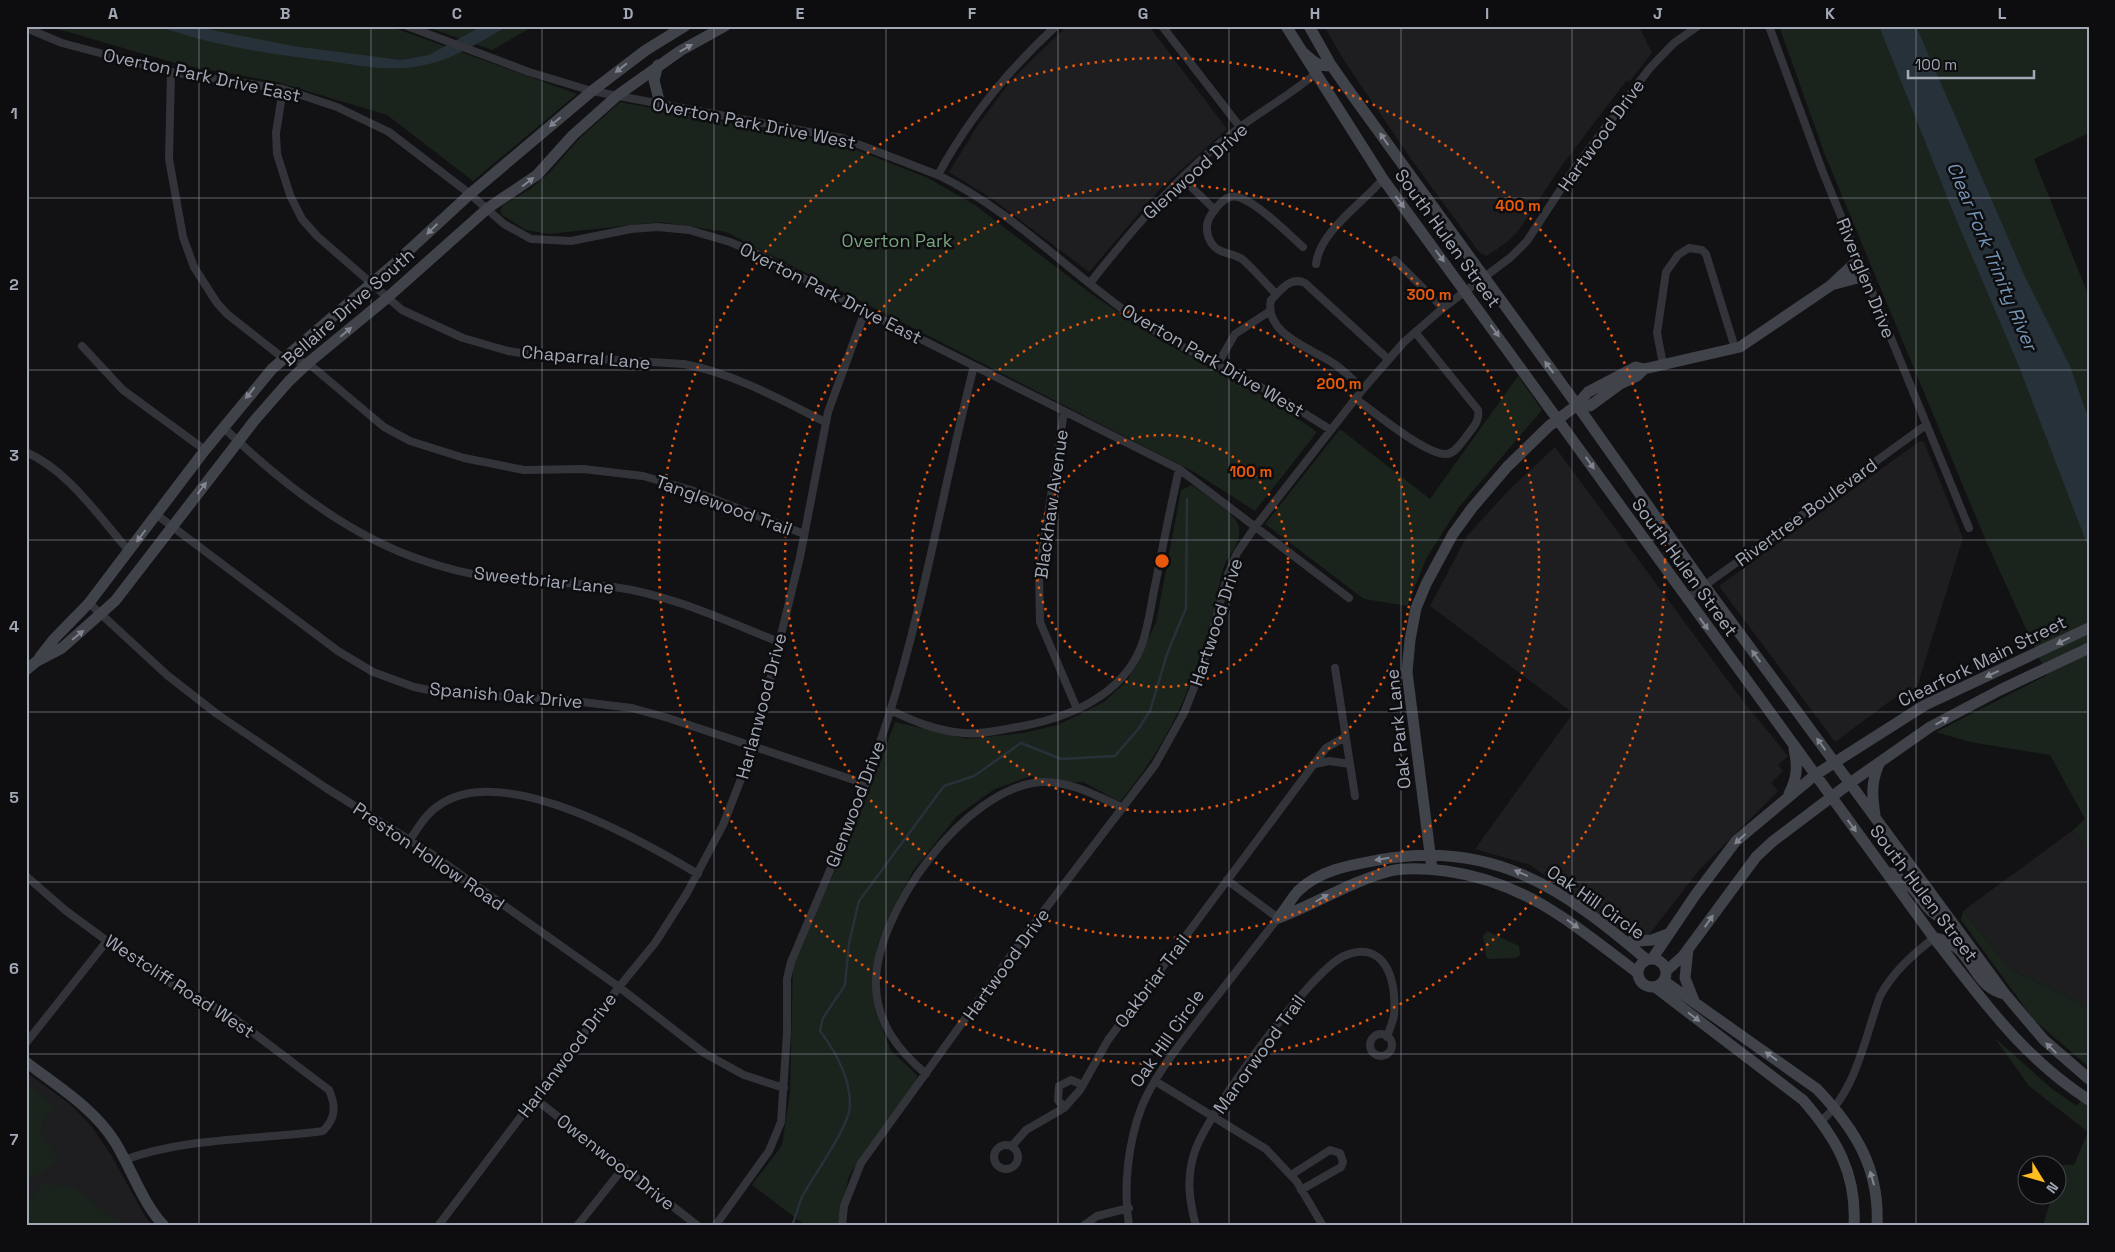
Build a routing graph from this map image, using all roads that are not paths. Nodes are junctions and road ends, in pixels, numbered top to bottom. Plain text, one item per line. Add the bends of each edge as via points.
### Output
1 (406, 26) edge
2 (685, 26) edge
3 (725, 26) edge
4 (1056, 26) edge
5 (1162, 26) edge
6 (1286, 26) edge
7 (1309, 26) edge
8 (1698, 26) edge
9 (1769, 26) edge
10 (26, 28) edge
11 (1300, 50) junction
12 (658, 65) junction
13 (1331, 65) junction
14 (171, 72) junction
15 (1315, 74) junction
16 (283, 89) junction
17 (592, 91) junction
18 (1350, 92) junction
19 (618, 96) junction
20 (660, 104) junction
21 (1240, 127) junction
22 (938, 175) junction
23 (1182, 178) junction
24 (1383, 180) junction
25 (470, 194) junction
26 (488, 208) junction
27 (1215, 210) junction
28 (1303, 247) dead end
29 (1395, 260) dead end
30 (1858, 260) junction
31 (1316, 264) dead end
32 (1865, 276) junction
33 (1484, 278) junction
34 (1090, 283) junction
35 (372, 284) junction
36 (1830, 286) junction
37 (1466, 292) junction
38 (1276, 294) junction
39 (387, 298) junction
40 (1443, 308) junction
41 (865, 311) junction
42 (1270, 311) junction
43 (1415, 332) junction
44 (82, 346) dead end
45 (1735, 348) junction
46 (283, 358) junction
47 (1388, 360) junction
48 (308, 363) junction
49 (1218, 364) junction
50 (1663, 364) junction
51 (974, 366) junction
52 (1362, 389) junction
53 (1356, 398) junction
54 (1577, 405) junction
55 (1064, 412) junction
56 (1558, 418) junction
57 (826, 422) junction
58 (1926, 425) junction
59 (223, 427) junction
60 (1331, 430) junction
61 (238, 442) junction
62 (205, 450) junction
63 (26, 452) edge
64 (1179, 469) junction
65 (157, 515) junction
66 (1255, 527) junction
67 (173, 528) junction
68 (1968, 528) dead end
69 (804, 534) junction
70 (129, 551) junction
71 (1704, 585) junction
72 (1348, 598) dead end
73 (1686, 599) junction
74 (89, 603) junction
75 (102, 614) junction
76 (2089, 628) edge
77 (779, 642) junction
78 (2089, 648) edge
79 (37, 661) junction
80 (1335, 668) dead end
81 (26, 670) edge
82 (1077, 709) junction
83 (890, 710) junction
84 (1906, 717) junction
85 (1345, 737) junction
86 (1793, 745) junction
87 (754, 746) junction
88 (1884, 760) junction
89 (1834, 762) junction
90 (1315, 764) junction
91 (1350, 764) junction
92 (1815, 775) junction
93 (1850, 783) junction
94 (866, 784) junction
95 (1355, 796) dead end
96 (1831, 797) junction
97 (1786, 799) junction
98 (1123, 808) junction
99 (1876, 816) junction
100 (410, 841) junction
101 (1430, 854) junction
102 (1876, 859) junction
103 (1432, 869) junction
104 (698, 874) junction
105 (26, 876) edge
106 (1227, 880) junction
107 (1278, 918) junction
108 (1949, 918) junction
109 (1668, 934) junction
110 (1934, 938) junction
111 (106, 940) junction
112 (1626, 942) junction
113 (1688, 949) junction
114 (1650, 960) junction
115 (1638, 973) junction
116 (1662, 980) junction
117 (618, 987) junction
118 (2005, 994) junction
119 (1694, 1001) junction
120 (1387, 1037) dead end
121 (26, 1044) edge
122 (26, 1062) edge
123 (926, 1074) junction
124 (2089, 1079) edge
125 (1156, 1081) junction
126 (1083, 1085) junction
127 (784, 1088) junction
128 (534, 1098) junction
129 (2086, 1098) edge
130 (1064, 1108) junction
131 (1834, 1108) junction
132 (1214, 1116) junction
133 (1821, 1121) junction
134 (1012, 1146) dead end
135 (124, 1160) junction
136 (624, 1167) junction
137 (1291, 1175) junction
138 (1301, 1190) junction
139 (1129, 1208) junction
140 (164, 1226) edge
141 (438, 1226) edge
142 (577, 1226) edge
143 (698, 1226) edge
144 (715, 1226) edge
145 (842, 1226) edge
146 (1083, 1226) edge
147 (1129, 1226) edge
148 (1196, 1226) edge
149 (1323, 1226) edge
150 (1854, 1226) edge
151 (1877, 1226) edge

1 - 17 street, Overton Park Drive West
2 -> 17 main road, Bellaire Drive South via 646,50
12 -> 3 main road, Bellaire Drive South
4 - 22 street via 1018,63 977,111
5 - 21 street
6 - 11 main road, South Hulen Street
7 - 13 main road, South Hulen Street
8 - 33 street, Hartwood Drive via 1674,43 1649,69 1570,175 1527,241
9 - 30 street, Riverglen Drive
10 - 14 street, Overton Park Drive East via 62,43
11 - 13 main road via 1319,65
11 - 15 main road, South Hulen Street
12 - 19 main road, Bellaire Drive South
12 - 20 main road via 654,80
13 - 18 main road, South Hulen Street
14 - 16 street, Overton Park Drive East
14 - 46 street, Tanglewood Trail via 169,159 183,236 194,267 227,314
15 - 18 main road via 1326,74
15 - 21 street, Glenwood Drive
15 - 24 main road, South Hulen Street
16 - 25 street, Overton Park Drive East via 337,107 389,132
16 - 35 street, Chaparral Lane via 276,133 277,154 290,195 307,225
17 - 19 street, Overton Park Drive West
17 -> 25 main road, Bellaire Drive South
33 -> 18 main road, South Hulen Street
19 - 20 street, Overton Park Drive West
26 -> 19 main road, Bellaire Drive South via 537,175 573,135
20 - 22 street, Overton Park Drive West via 842,138
21 - 23 street, Glenwood Drive
22 - 34 street, Overton Park Drive West via 1006,217
23 - 27 street
23 - 34 street, Glenwood Drive via 1154,206
24 - 31 street via 1326,236 1317,252
24 -> 37 main road, South Hulen Street
25 - 26 street, Overton Park Drive East
25 -> 35 main road, Bellaire Drive South
26 - 39 main road, Bellaire Drive South
26 - 41 street, Overton Park Drive East via 510,228 530,239 542,241 578,240 631,228 689,230 756,252
27 - 28 street via 1230,196 1248,200
27 - 38 street via 1207,222 1212,244 1224,253 1240,258
29 - 40 street
30 - 32 street, Riverglen Drive
30 - 36 main road, Oak Park Lane
32 - 36 main road, Oak Park Lane
32 - 58 street, Riverglen Drive
33 - 37 street, Hartwood Drive
54 -> 33 main road, South Hulen Street
34 - 49 street, Overton Park Drive West via 1128,314
35 - 39 street, Chaparral Lane
35 - 46 main road, Bellaire Drive South
36 - 45 main road, Oak Park Lane via 1746,344
37 - 40 street, Hartwood Drive
37 -> 56 main road, South Hulen Street
38 - 42 street via 1271,300
38 - 47 street via 1299,280
48 -> 39 main road, Bellaire Drive South
39 - 57 street, Chaparral Lane via 420,320 463,338 508,350 533,355 701,367 754,386
40 - 43 street, Hartwood Drive
41 - 51 street, Overton Park Drive East
41 - 57 street, Harlanwood Drive
42 - 49 street via 1235,334
42 - 52 street via 1290,338 1335,364
43 - 47 street, Hartwood Drive
43 - 53 street via 1478,410 1478,421 1454,451 1437,453 1423,447
44 - 62 street via 123,390
45 - 50 main road, Oak Park Lane
45 - 50 street via 1706,254 1689,248 1678,255 1666,272 1657,333
46 - 48 street, Tanglewood Trail
46 -> 59 main road, Bellaire Drive South
47 - 52 street, Hartwood Drive
48 - 61 main road, Bellaire Drive South via 272,399
48 - 69 street, Tanglewood Trail via 384,427 410,441 464,458 524,470 583,469 642,476 690,490
49 - 60 street, Overton Park Drive West
50 - 54 main road, Oak Park Lane via 1644,369 1590,406
51 - 55 street, Overton Park Drive East
51 - 83 street, Glenwood Drive
52 - 53 street, Hartwood Drive
53 - 60 street, Hartwood Drive
54 - 56 main road, Oak Park Lane
54 - 71 main road, South Hulen Street
55 - 64 street, Overton Park Drive East
55 - 82 street, Blackhaw Avenue via 1039,573 1040,622
56 -> 73 main road, South Hulen Street
56 - 101 main road, Oak Park Lane via 1507,467 1472,508 1434,566 1416,608 1407,672
57 - 69 street, Harlanwood Drive
58 - 68 street, Riverglen Drive
58 - 71 street, Rivertree Boulevard
59 - 61 street, Sweetbriar Lane
59 - 62 main road, Bellaire Drive South
60 - 66 street, Hartwood Drive
67 -> 61 main road, Bellaire Drive South
61 - 77 street, Sweetbriar Lane via 351,527 412,557 500,579 634,591 693,608
62 - 65 main road, Bellaire Drive South
63 - 70 street via 59,474
64 - 66 street, Overton Park Drive East
64 - 82 street via 1141,647 1117,685
65 - 67 street, Spanish Oak Drive
65 -> 70 main road, Bellaire Drive South
66 - 72 street, Overton Park Drive East
66 - 98 street, Hartwood Drive via 1237,553 1228,574 1203,665 1184,713 1155,765
67 - 75 main road, Bellaire Drive South
67 - 87 street, Spanish Oak Drive via 338,651 373,672 414,687 449,694 557,699 632,708
69 - 77 street, Harlanwood Drive
70 - 74 main road, Bellaire Drive South
71 - 73 street, Rivertree Boulevard
89 -> 71 main road, South Hulen Street
73 -> 86 main road, South Hulen Street
74 - 75 street, Preston Hollow Road
74 - 79 main road, Bellaire Drive South
79 -> 75 main road, Bellaire Drive South via 62,648
75 - 100 street, Preston Hollow Road via 167,676 217,714
76 -> 84 main road, Clearfork Main Street
77 - 87 street, Harlanwood Drive
88 -> 78 main road, Clearfork Main Street via 1962,709
79 - 81 main road, Bellaire Drive South
80 - 85 street
82 - 83 street via 1036,723 963,734
83 - 94 street, Glenwood Drive
84 - 88 main road via 1912,727 1911,732
84 - 89 main road, Clearfork Main Street
85 - 90 street, Oakbriar Trail via 1326,748
85 - 91 street
86 - 92 main road, South Hulen Street
86 - 97 main road via 1798,766 1796,782
87 - 94 street, Spanish Oak Drive
87 - 104 street, Harlanwood Drive via 727,816
88 - 93 main road, Clearfork Main Street
88 - 99 main road via 1874,775 1872,791
89 - 92 main road, Clearfork Main Street
89 - 93 main road, South Hulen Street
90 - 91 street via 1330,761
90 - 106 street, Oakbriar Trail
91 - 95 street
92 - 96 main road, South Hulen Street
92 - 97 main road, Clearfork Main Street
93 - 96 main road, Clearfork Main Street
93 - 99 main road, South Hulen Street
94 - 127 street, Glenwood Drive via 791,962 787,979
96 -> 102 main road, South Hulen Street
113 -> 96 main road, Clearfork Main Street via 1756,857
97 -> 109 main road, Clearfork Main Street via 1736,841
98 - 123 street, Hartwood Drive via 1027,933
98 - 123 street via 1080,788 1059,783 1040,782 1013,788 987,802 964,822 926,865 898,907 882,940 876,987 882,1016 894,1042
99 - 108 main road, South Hulen Street
100 - 104 street via 428,813 442,802 478,792 501,793 550,803 619,830
100 - 117 street, Preston Hollow Road
101 - 103 main road, Oak Park Lane
101 -> 107 main road, Oak Hill Circle via 1345,866 1323,875 1299,891
112 -> 101 main road, Oak Hill Circle via 1534,879 1478,859
102 - 108 main road via 1913,888 1934,915
102 - 110 main road, South Hulen Street
107 -> 103 main road, Oak Hill Circle via 1355,882 1393,871
103 -> 115 main road, Oak Hill Circle via 1490,880 1530,896
104 - 117 street, Harlanwood Drive via 655,943
105 - 111 street, Westcliff Road West
106 - 107 street
106 - 126 street, Oakbriar Trail via 1108,1040
107 - 125 street, Oak Hill Circle via 1179,1045
108 - 118 main road, South Hulen Street
109 - 112 main road via 1652,940
109 - 114 main road, Clearfork Main Street
110 - 118 main road via 1953,943 1984,983 1995,992
110 - 129 main road, South Hulen Street via 2005,1029 2040,1063
110 - 131 street via 1897,970 1885,986 1854,1072
111 - 121 street
111 - 135 street, Westcliff Road West via 163,979 231,1016 329,1090 334,1102 333,1118 323,1131 178,1146 151,1150
112 - 114 main road, Oak Hill Circle
113 - 116 main road, Clearfork Main Street
113 - 119 main road via 1685,978
114 - 115 main road via 1642,963
114 - 116 main road via 1661,963
115 - 116 main road via 1644,985
116 - 119 main road
116 -> 133 main road via 1803,1100
117 - 127 street, Preston Hollow Road via 704,1053 744,1075
117 - 128 street, Harlanwood Drive
124 -> 118 main road, South Hulen Street via 2044,1040
131 -> 119 main road via 1817,1089
120 - 132 street, Manorwood Trail via 1394,1016 1389,968 1378,956 1362,951 1343,957 1294,1002
122 - 135 main road via 82,1105 114,1142
123 - 145 street, Hartwood Drive via 861,1162 844,1206
125 - 132 street
125 - 139 street, Oak Hill Circle via 1134,1131 1126,1191
126 - 130 street, Oakbriar Trail
126 - 130 street via 1071,1080 1059,1086 1058,1100
127 - 144 street, Glenwood Drive via 781,1122 769,1151
128 - 136 street, Owenwood Drive
128 - 141 street, Harlanwood Drive
130 - 134 street, Oakbriar Trail via 1026,1130
131 - 133 street
151 -> 131 main road via 1874,1184 1867,1160 1853,1132
132 - 137 street via 1266,1149
132 - 148 street, Manorwood Trail via 1195,1150 1188,1187
133 - 150 main road via 1840,1150 1848,1171
135 - 140 main road
136 - 142 street
136 - 143 street, Owenwood Drive
137 - 138 street
137 - 138 street via 1330,1150 1340,1153 1341,1167
138 - 149 street
139 - 146 street via 1097,1216
139 - 147 street, Oak Hill Circle

